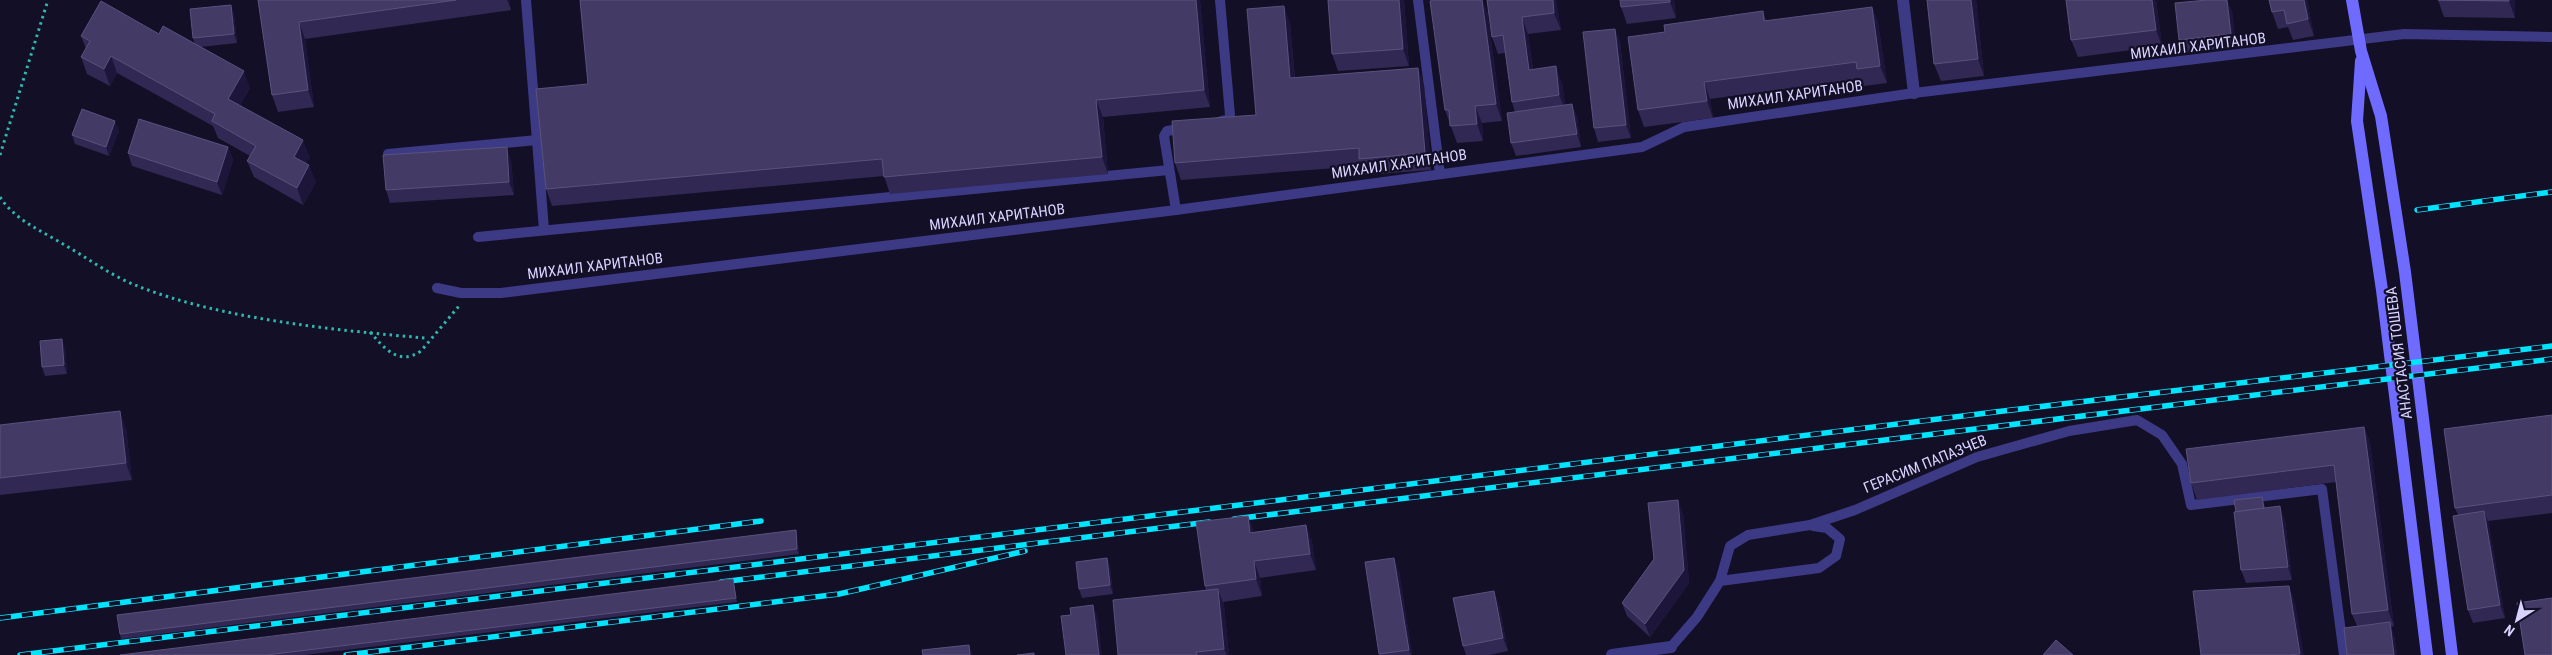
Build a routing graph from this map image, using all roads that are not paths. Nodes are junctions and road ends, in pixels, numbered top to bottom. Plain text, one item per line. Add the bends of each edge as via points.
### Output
1 (526, 0) edge
2 (1220, 0) edge
3 (1418, 0) edge
4 (1903, 0) edge
5 (2352, 0) edge
6 (2552, 37) edge
7 (2360, 46) junction
8 (1914, 93) junction
9 (537, 140) junction
10 (388, 154) edge
11 (1169, 170) junction
12 (1440, 174) junction
13 (1176, 210) junction
14 (544, 230) junction
15 (478, 237) dead end
16 (437, 288) dead end
17 (1810, 525) junction
18 (1720, 581) junction
19 (1671, 647) junction
20 (1612, 655) edge
21 (1661, 655) edge
22 (2344, 655) edge
23 (2427, 655) edge
24 (2452, 655) edge

1 - 9 lane
2 - 11 lane via 1229,119 1164,133
3 - 12 lane
4 - 8 street
5 - 7 main road, АНАСТАСИЯ ТОШЕВА
6 - 7 lane, МИХАИЛ ХАРИТАНОВ via 2404,34
7 - 8 lane, МИХАИЛ ХАРИТАНОВ
7 - 23 main road, АНАСТАСИЯ ТОШЕВА via 2358,121
7 - 24 main road, АНАСТАСИЯ ТОШЕВА via 2381,116 2406,272
8 - 12 lane, МИХАИЛ ХАРИТАНОВ via 1684,127 1642,147
9 - 10 lane
9 - 14 lane
11 - 13 lane
11 - 14 lane
12 - 13 lane, МИХАИЛ ХАРИТАНОВ
13 - 16 lane, МИХАИЛ ХАРИТАНОВ via 501,293
14 - 15 lane
17 - 18 lane, ГЕРАСИМ ПАПАЗЧЕВ via 1742,538 1730,546
17 - 18 lane, ГЕРАСИМ ПАПАЗЧЕВ via 1827,528 1840,539 1836,556 1819,568
17 - 22 lane, ГЕРАСИМ ПАПАЗЧЕВ via 1863,507 1977,458 2069,430 2137,420 2162,435 2182,464 2191,505 2322,489
18 - 19 lane, ГЕРАСИМ ПАПАЗЧЕВ via 1697,617
19 - 20 street
19 - 21 street, ГЕРАСИМ ПАПАЗЧЕВ

